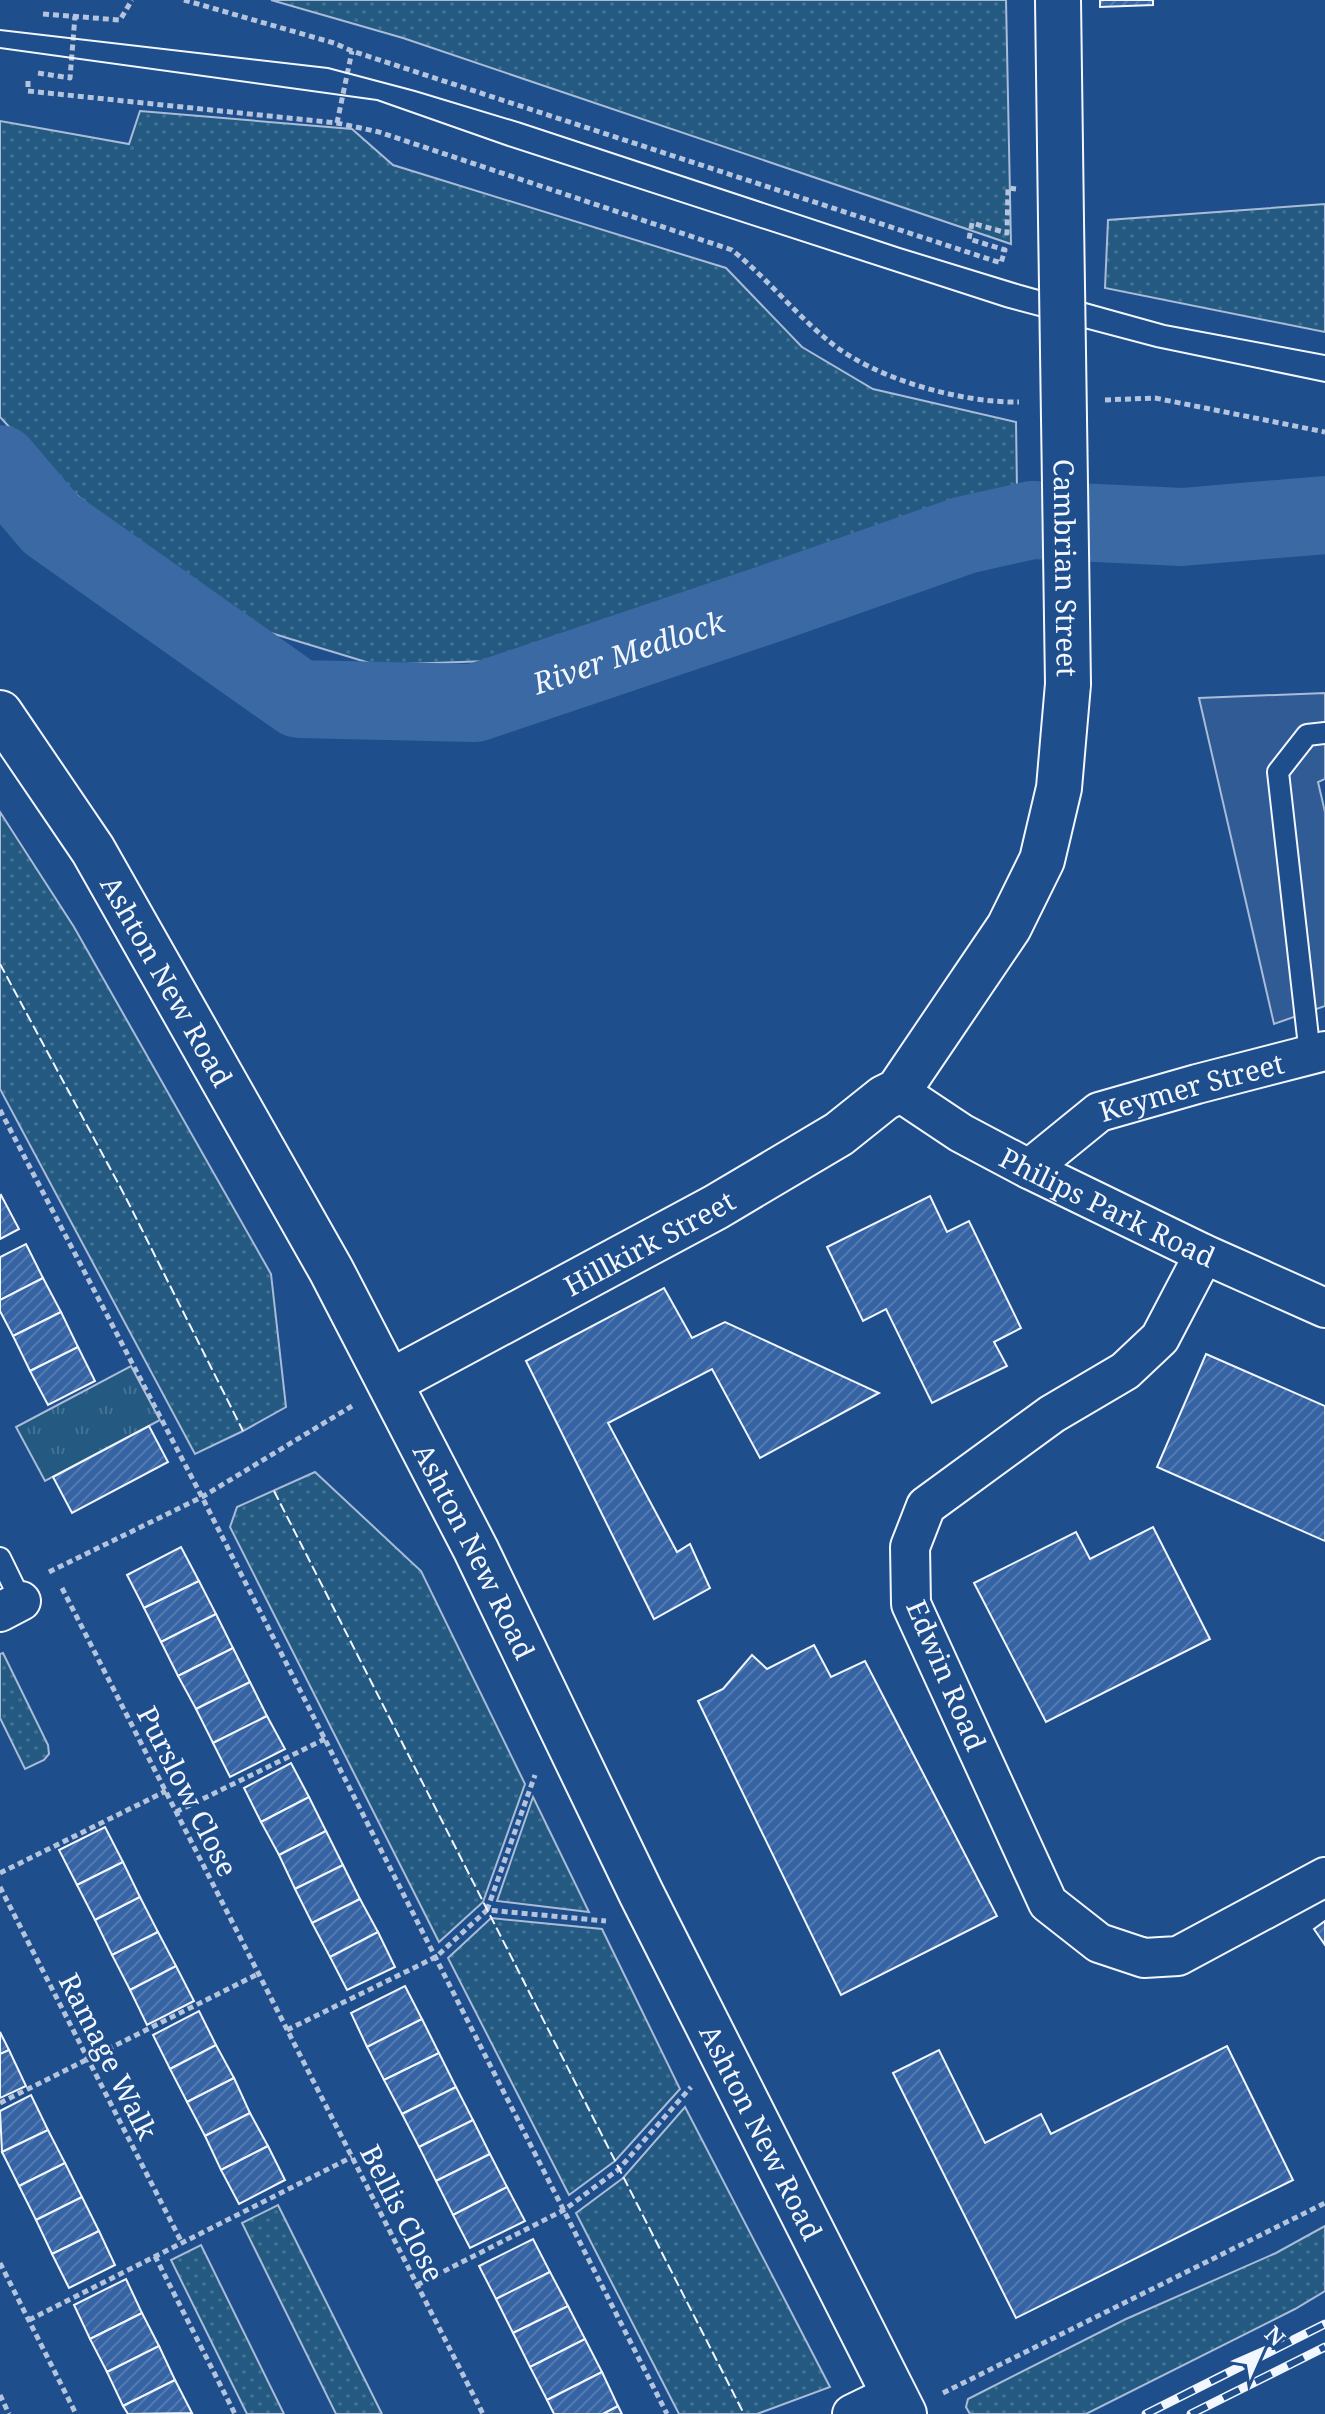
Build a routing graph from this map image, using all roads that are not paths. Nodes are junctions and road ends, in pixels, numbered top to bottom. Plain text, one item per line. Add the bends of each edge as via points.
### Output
1 (1058, 0) edge
2 (0, 713) edge
3 (1325, 733) edge
4 (1318, 1053) edge
5 (898, 1091) junction
6 (1029, 1169) junction
7 (1204, 1254) junction
8 (1325, 1308) edge
9 (390, 1382) junction
10 (0, 1558) edge
11 (12, 1600) edge
12 (1325, 1877) edge
13 (900, 2407) edge
14 (852, 2414) edge

1 - 5 main road, Cambrian Street, bridge via 1068,684 1059,788 1042,860 1009,927
2 - 9 main road, Ashton New Road via 93,850
3 - 4 lane via 1307,735 1278,772
4 - 6 street, Keymer Street via 1099,1112
5 - 6 street, Philips Park Road
5 - 9 main road, Hillkirk Street via 839,1134 716,1207
6 - 7 street, Philips Park Road
7 - 8 street, Philips Park Road
7 - 12 street, Edwin Road via 1160,1338 1125,1371 1052,1414 926,1506 910,1547 911,1604 1048,1903 1099,1943 1144,1958 1178,1956
9 - 13 main road, Ashton New Road
10 - 11 lane
13 - 14 street

